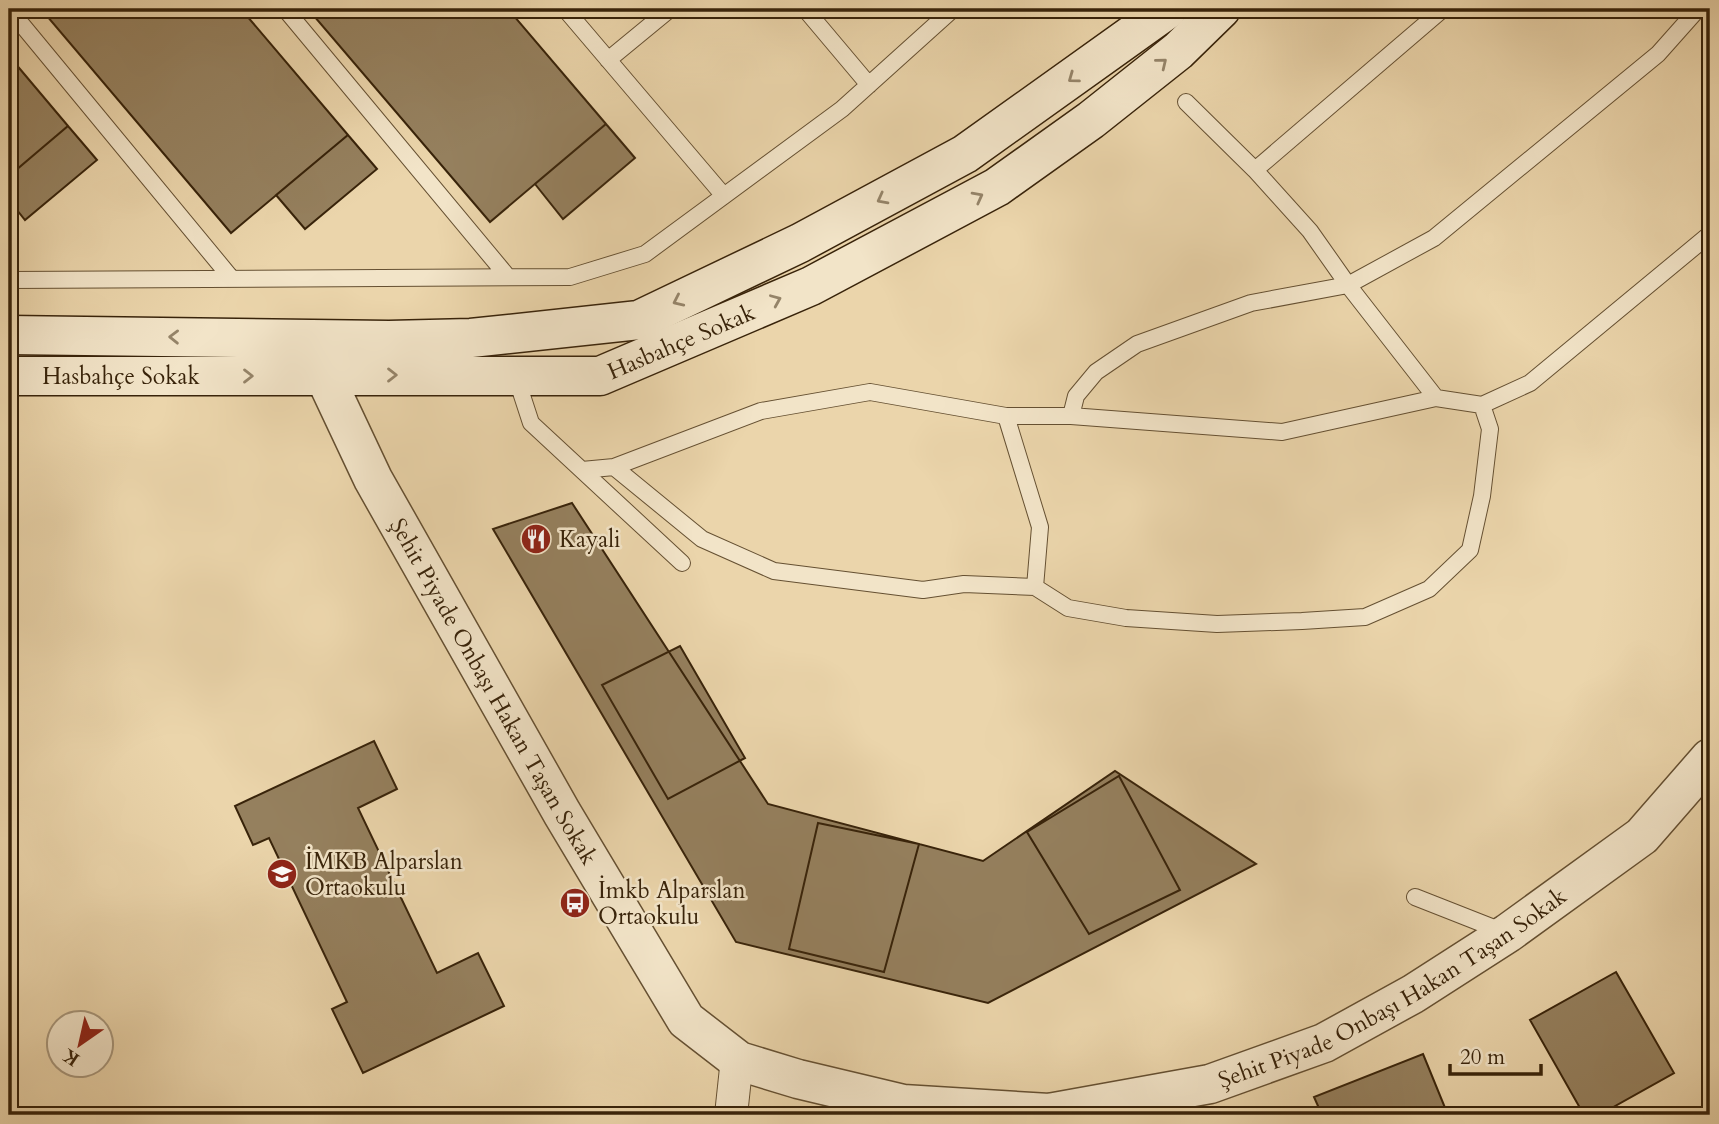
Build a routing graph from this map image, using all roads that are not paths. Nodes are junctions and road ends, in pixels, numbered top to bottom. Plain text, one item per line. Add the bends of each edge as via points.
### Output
1 (9, 9) edge
2 (285, 9) edge
3 (565, 9) edge
4 (670, 9) edge
5 (805, 9) edge
6 (953, 9) edge
7 (1168, 9) edge
8 (1221, 9) edge
9 (1444, 9) edge
10 (1698, 9) edge
11 (608, 60) junction
12 (869, 85) junction
13 (1186, 102) dead end
14 (1255, 170) junction
15 (724, 196) junction
16 (1710, 234) edge
17 (508, 277) junction
18 (232, 279) junction
19 (9, 280) edge
20 (1348, 285) junction
21 (9, 335) edge
22 (320, 357) junction
23 (9, 376) edge
24 (516, 377) junction
25 (1436, 398) junction
26 (1482, 405) junction
27 (1006, 416) junction
28 (1071, 416) junction
29 (614, 467) junction
30 (582, 470) junction
31 (682, 563) dead end
32 (1035, 587) junction
33 (1710, 758) edge
34 (1415, 897) dead end
35 (1508, 933) junction
36 (737, 1059) junction
37 (731, 1115) edge

1 - 18 lane
2 - 17 lane
3 - 11 lane
4 - 11 lane
5 - 12 lane
6 - 12 lane
7 -> 22 main road, Hasbahçe Sokak via 965,154 800,243 639,320
24 -> 8 main road, Hasbahçe Sokak via 600,376 811,286 997,187 1178,51
9 - 14 lane
10 - 20 lane via 1658,54 1434,238
11 - 15 lane
12 - 15 lane
13 - 14 lane
14 - 20 lane via 1310,231
15 - 17 lane via 646,254 570,277
16 - 26 lane via 1530,383
17 - 18 lane
18 - 19 lane
20 - 25 lane
20 - 28 lane via 1251,303 1137,344 1096,372 1076,396
22 -> 21 main road, Hasbahçe Sokak
23 -> 22 main road, Hasbahçe Sokak
22 -> 24 main road, Hasbahçe Sokak
22 - 36 main road, Şehit Piyade Onbaşı Hakan Taşan Sokak via 373,479 562,813 686,1020
24 - 30 lane via 531,423
25 - 26 lane
25 - 28 lane via 1282,432
26 - 32 lane via 1490,429 1470,550 1429,589 1365,617 1217,624 1126,618 1068,608
27 - 28 lane
27 - 29 lane via 870,392 761,411
27 - 32 lane via 1040,527
29 - 30 lane
29 - 32 lane via 702,539 774,571 923,590 964,584
30 - 31 lane
33 - 35 main road, Şehit Piyade Onbaşı Hakan Taşan Sokak via 1642,836
34 - 35 lane
35 - 36 main road, Şehit Piyade Onbaşı Hakan Taşan Sokak via 1413,994 1324,1043 1210,1084 1049,1113 903,1104
36 - 37 street

